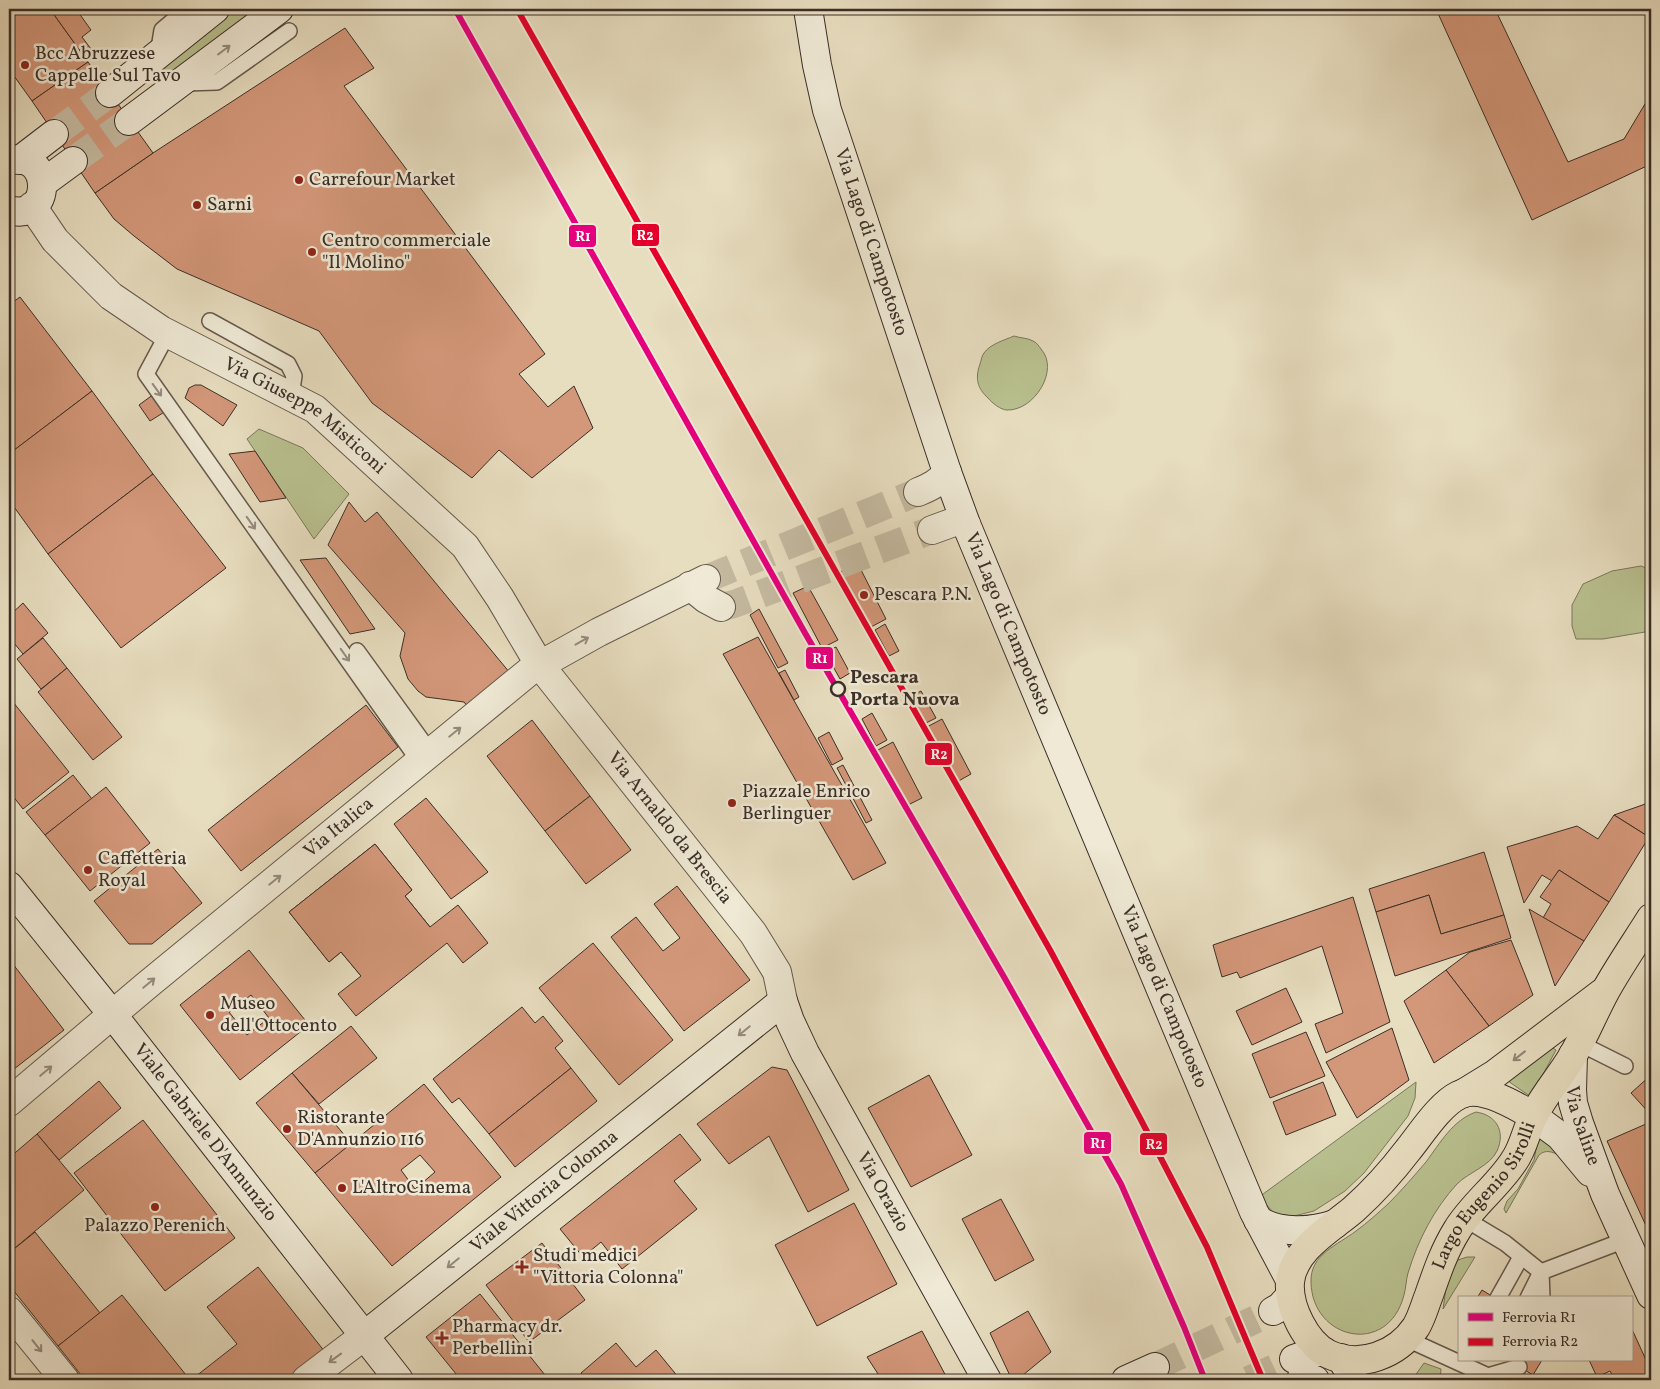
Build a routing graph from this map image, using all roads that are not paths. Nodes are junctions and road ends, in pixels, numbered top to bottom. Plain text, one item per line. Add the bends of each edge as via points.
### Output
1 (188, 9) edge
2 (215, 9) edge
3 (808, 9) edge
4 (284, 20) edge
5 (158, 55) junction
6 (110, 93) tunnel mouth
7 (129, 120) tunnel mouth
8 (54, 134) tunnel mouth
9 (14, 161) edge
10 (73, 161) tunnel mouth
11 (28, 200) edge
12 (210, 321) dead end
13 (168, 333) junction
14 (291, 396) junction
15 (946, 472) junction
16 (918, 492) tunnel mouth
17 (966, 524) junction
18 (932, 530) tunnel mouth
19 (721, 607) dead end
20 (357, 651) dead end
21 (539, 664) junction
22 (424, 757) junction
23 (9, 886) edge
24 (1651, 918) edge
25 (1607, 990) junction
26 (783, 1001) junction
27 (112, 1014) junction
28 (1576, 1049) junction
29 (1625, 1066) dead end
30 (1464, 1093) junction
31 (9, 1102) edge
32 (1533, 1116) junction
33 (1605, 1194) junction
34 (1465, 1219) junction
35 (1258, 1220) junction
36 (1334, 1224) junction
37 (1625, 1240) junction
38 (1521, 1257) junction
39 (1541, 1272) junction
40 (1651, 1295) edge
41 (1284, 1296) junction
42 (1499, 1296) edge
43 (1529, 1296) edge
44 (1542, 1296) edge
45 (9, 1312) edge
46 (364, 1336) junction
47 (1407, 1339) junction
48 (1458, 1360) edge
49 (1463, 1362) edge
50 (1495, 1362) edge
51 (1340, 1363) edge
52 (1156, 1367) tunnel mouth
53 (1520, 1367) dead end
54 (1303, 1372) tunnel mouth
55 (1487, 1378) edge
56 (64, 1380) edge
57 (306, 1380) edge
58 (399, 1380) edge
59 (987, 1380) edge
60 (1126, 1380) edge

1 - 5 lane via 162,30
2 - 5 street
3 - 15 street, Via Lago di Campotosto via 827,110
7 -> 4 street via 179,84
5 - 6 street
8 - 9 street
9 - 11 street, Via Giuseppe Misticoni via 28,162 40,174
10 - 11 street
11 - 13 street, Via Giuseppe Misticoni via 55,240 112,296
12 - 14 lane via 288,364 294,376
13 - 14 street, Via Giuseppe Misticoni
13 -> 22 lane via 146,374
14 - 21 street, Via Giuseppe Misticoni via 315,409 465,546
15 - 16 street via 934,486
15 - 17 street, Via Lago di Campotosto
17 - 18 street via 954,522
17 - 35 street, Via Lago di Campotosto
21 -> 19 street, Via Italica via 698,582 706,599
20 - 22 lane
22 -> 21 street, Via Italica
21 - 26 street, Via Arnaldo da Brescia via 753,933 777,972
27 -> 22 street, Via Italica
23 - 27 street, Viale Gabriele D'Annunzio
24 - 25 main road
25 - 28 main road
25 -> 30 main road via 1495,1074
26 -> 46 street, Viale Vittoria Colonna
26 - 59 street, Via Orazio via 806,1054
31 -> 27 street, Via Italica
27 - 46 street, Viale Gabriele D'Annunzio
28 - 29 lane
28 - 32 main road
28 - 33 street, Via Saline via 1572,1090 1574,1108
30 - 32 main road, Largo Eugenio Sirolli via 1501,1098
30 - 36 main road via 1449,1102 1394,1168 1353,1210
32 - 33 street, Via Saline via 1560,1136
32 - 34 main road, Largo Eugenio Sirolli via 1514,1162
33 - 37 street, Via Saline
34 - 38 lane
34 - 47 main road, Largo Eugenio Sirolli via 1443,1254 1424,1310
35 - 36 street via 1296,1230
35 - 41 street, Via Lago di Campotosto
36 - 41 main road via 1300,1258
37 - 39 lane
37 - 40 street, Via Saline
38 - 39 lane
38 - 42 lane
39 - 43 lane
39 - 44 lane
41 - 51 main road via 1303,1329
45 -> 56 street
46 -> 57 street, Viale Vittoria Colonna
46 - 58 street, Viale Gabriele D'Annunzio
47 - 48 lane
47 - 51 main road, Largo Eugenio Sirolli via 1383,1356
49 - 55 lane
50 - 55 lane
51 - 54 street via 1308,1353
52 - 60 street
53 - 55 lane

